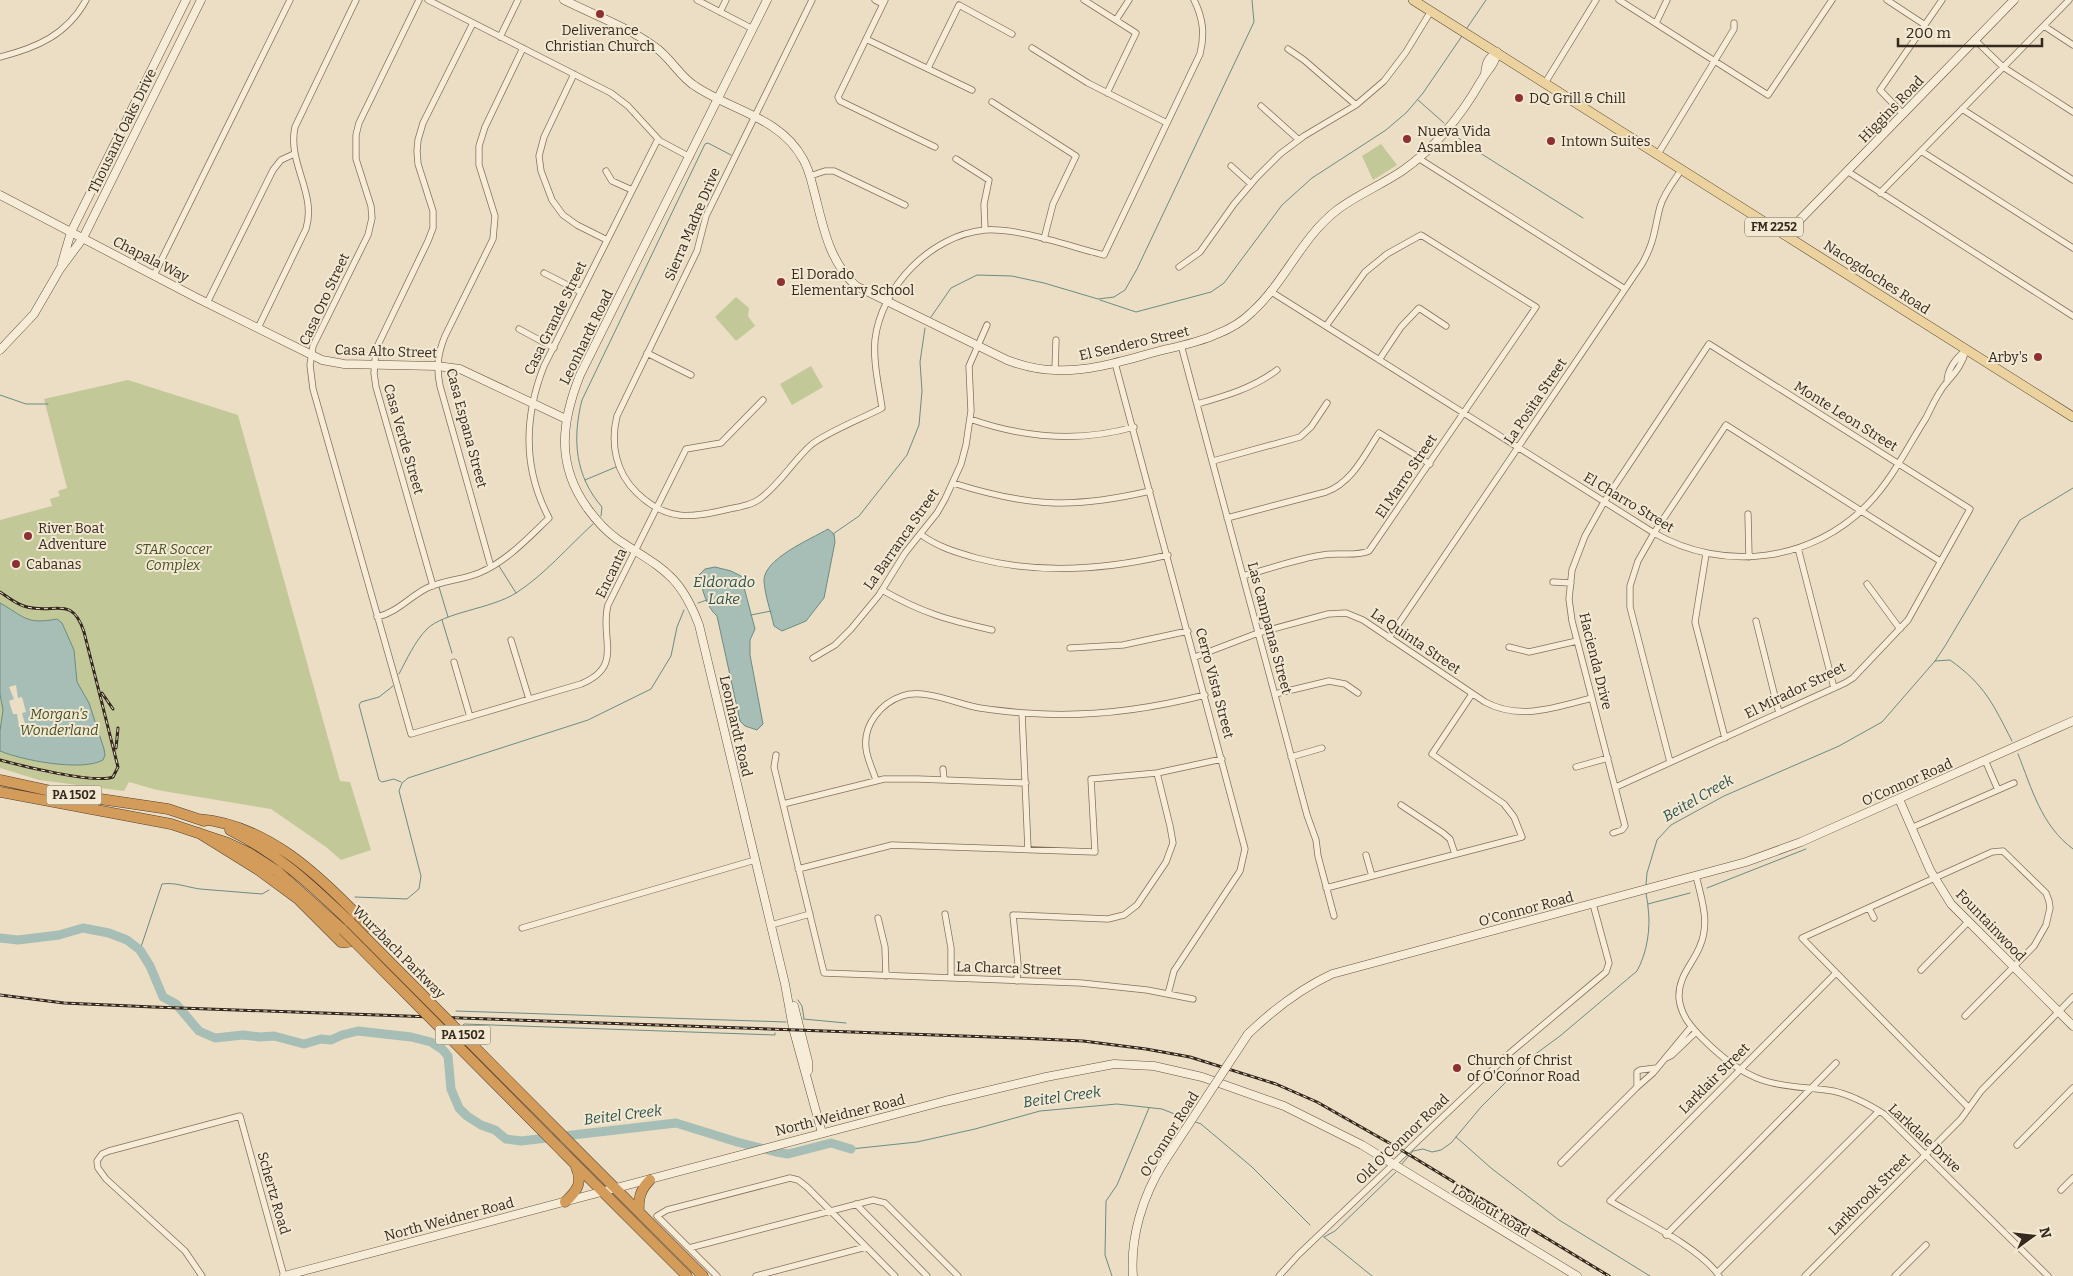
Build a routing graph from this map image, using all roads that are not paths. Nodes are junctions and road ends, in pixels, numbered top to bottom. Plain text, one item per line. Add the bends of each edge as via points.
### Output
1 (86, 0) edge
2 (186, 0) edge
3 (201, 0) edge
4 (290, 0) edge
5 (356, 0) edge
6 (420, 0) edge
7 (428, 0) edge
8 (518, 0) edge
9 (564, 0) edge
10 (697, 0) edge
11 (726, 0) edge
12 (767, 0) edge
13 (812, 0) edge
14 (875, 0) edge
15 (1084, 0) edge
16 (1128, 0) edge
17 (1194, 0) edge
18 (1413, 0) edge
19 (1596, 0) edge
20 (1619, 0) edge
21 (1667, 0) edge
22 (1831, 0) edge
23 (1887, 0) edge
24 (1942, 0) edge
25 (2014, 0) edge
26 (2069, 0) edge
27 (884, 2) edge
28 (1432, 11) junction
29 (720, 12) junction
30 (1116, 20) junction
31 (1734, 22) dead end
32 (473, 23) junction
33 (1656, 23) junction
34 (1925, 25) junction
35 (2044, 26) junction
36 (753, 29) junction
37 (1012, 34) dead end
38 (500, 37) junction
39 (866, 39) junction
40 (1975, 40) junction
41 (2073, 44) edge
42 (523, 48) junction
43 (1032, 48) dead end
44 (1288, 49) dead end
45 (1497, 52) junction
46 (0, 57) edge
47 (1715, 60) junction
48 (2003, 67) junction
49 (928, 68) junction
50 (574, 74) junction
51 (1544, 82) junction
52 (972, 90) dead end
53 (1107, 94) junction
54 (718, 100) junction
55 (992, 102) dead end
56 (1356, 105) junction
57 (1261, 106) dead end
58 (1962, 109) junction
59 (2073, 112) edge
60 (1903, 114) junction
61 (754, 116) junction
62 (1167, 123) junction
63 (658, 139) junction
64 (1299, 140) junction
65 (935, 147) dead end
66 (1921, 151) junction
67 (294, 154) junction
68 (1658, 154) junction
69 (690, 157) junction
70 (956, 158) dead end
71 (1418, 158) junction
72 (1231, 166) dead end
73 (1682, 169) junction
74 (606, 171) dead end
75 (1847, 171) junction
76 (810, 176) junction
77 (2073, 180) edge
78 (1250, 184) junction
79 (632, 190) junction
80 (1880, 193) junction
81 (0, 195) edge
82 (905, 206) dead end
83 (985, 230) junction
84 (71, 232) junction
85 (1785, 235) junction
86 (83, 238) junction
87 (1044, 239) junction
88 (608, 240) junction
89 (2073, 248) edge
90 (1180, 267) dead end
91 (60, 269) junction
92 (544, 272) dead end
93 (154, 275) junction
94 (1626, 289) junction
95 (1270, 291) junction
96 (581, 292) junction
97 (888, 302) junction
98 (207, 303) junction
99 (2073, 316) edge
100 (987, 325) dead end
101 (1326, 326) junction
102 (1446, 326) dead end
103 (258, 328) junction
104 (519, 329) dead end
105 (1056, 340) dead end
106 (1709, 344) joint
107 (978, 345) junction
108 (1181, 345) junction
109 (2, 348) edge
110 (554, 348) junction
111 (1966, 350) junction
112 (647, 353) junction
113 (311, 354) junction
114 (1379, 360) junction
115 (1116, 363) junction
116 (374, 365) junction
117 (438, 366) junction
118 (1055, 370) junction
119 (1277, 370) dead end
120 (691, 374) dead end
121 (763, 400) dead end
122 (532, 403) junction
123 (1327, 403) dead end
124 (1197, 404) junction
125 (1464, 413) junction
126 (2073, 417) edge
127 (566, 419) junction
128 (970, 419) junction
129 (1134, 427) junction
130 (1518, 447) junction
131 (1212, 461) junction
132 (1430, 464) junction
133 (1898, 464) junction
134 (953, 483) junction
135 (1150, 491) junction
136 (1604, 502) junction
137 (656, 506) junction
138 (1970, 509) joint
139 (1861, 511) junction
140 (1748, 514) dead end
141 (1227, 518) junction
142 (1654, 533) junction
143 (920, 534) junction
144 (1798, 548) junction
145 (636, 550) junction
146 (1706, 554) junction
147 (1168, 555) junction
148 (1749, 557) junction
149 (1940, 561) junction
150 (492, 567) junction
151 (1243, 576) junction
152 (1553, 582) dead end
153 (1570, 583) junction
154 (1867, 584) dead end
155 (433, 586) junction
156 (882, 590) junction
157 (377, 617) junction
158 (1756, 621) dead end
159 (1900, 629) junction
160 (992, 630) dead end
161 (1188, 631) junction
162 (1258, 633) junction
163 (1389, 638) junction
164 (512, 640) dead end
165 (1577, 640) junction
166 (1509, 647) dead end
167 (1070, 648) dead end
168 (1195, 657) junction
169 (813, 658) dead end
170 (454, 662) dead end
171 (1834, 688) junction
172 (1358, 693) dead end
173 (1275, 694) junction
174 (1472, 694) junction
175 (1205, 695) junction
176 (1592, 698) junction
177 (529, 699) junction
178 (1022, 713) junction
179 (1779, 713) junction
180 (470, 717) junction
181 (2073, 721) edge
182 (411, 734) joint
183 (1725, 738) junction
184 (1322, 748) dead end
185 (776, 755) dead end
186 (1291, 756) junction
187 (1608, 758) junction
188 (1222, 759) junction
189 (1985, 760) junction
190 (1670, 762) junction
191 (1576, 767) dead end
192 (943, 769) dead end
193 (1157, 773) junction
194 (0, 780) edge
195 (876, 780) junction
196 (944, 780) junction
197 (1026, 782) junction
198 (2014, 783) dead end
199 (1616, 787) junction
200 (1998, 790) junction
201 (0, 792) edge
202 (1898, 799) junction
203 (783, 804) junction
204 (1401, 805) dead end
205 (198, 819) junction
206 (1911, 828) junction
207 (199, 833) junction
208 (1613, 833) dead end
209 (1028, 848) junction
210 (1455, 854) junction
211 (1366, 855) dead end
212 (755, 860) junction
213 (798, 869) junction
214 (1372, 876) junction
215 (1696, 876) junction
216 (1934, 878) junction
217 (1326, 888) junction
218 (1594, 904) junction
219 (1869, 908) junction
220 (810, 914) junction
221 (945, 914) dead end
222 (1334, 916) dead end
223 (878, 918) dead end
224 (1874, 918) dead end
225 (1968, 922) junction
226 (771, 925) junction
227 (347, 926) junction
228 (522, 928) dead end
229 (2014, 967) junction
230 (1921, 970) dead end
231 (1835, 974) junction
232 (886, 976) junction
233 (952, 978) junction
234 (1017, 981) junction
235 (1168, 994) junction
236 (2073, 997) edge
237 (1193, 999) dead end
238 (2059, 1011) junction
239 (1965, 1016) dead end
240 (2073, 1026) edge
241 (1691, 1027) junction
242 (1696, 1032) junction
243 (1666, 1058) junction
244 (1836, 1063) dead end
245 (1656, 1068) junction
246 (1740, 1069) junction
247 (1637, 1087) junction
248 (2073, 1088) edge
249 (1811, 1089) junction
250 (1969, 1108) junction
251 (1879, 1111) junction
252 (822, 1133) junction
253 (2017, 1146) dead end
254 (1926, 1154) junction
255 (1561, 1163) dead end
256 (575, 1164) junction
257 (1392, 1164) junction
258 (2073, 1178) edge
259 (650, 1180) junction
260 (616, 1189) junction
261 (2061, 1190) dead end
262 (604, 1192) junction
263 (565, 1202) junction
264 (856, 1204) junction
265 (830, 1210) junction
266 (640, 1212) junction
267 (1666, 1235) junction
268 (1926, 1245) dead end
269 (866, 1247) junction
270 (689, 1248) junction
271 (1718, 1274) edge
272 (202, 1276) edge
273 (284, 1276) edge
274 (687, 1276) edge
275 (703, 1276) edge
276 (717, 1276) edge
277 (756, 1276) edge
278 (895, 1276) edge
279 (927, 1276) edge
280 (958, 1276) edge
281 (1133, 1276) edge
282 (1279, 1276) edge
283 (1577, 1276) edge
284 (1805, 1276) edge
285 (1895, 1276) edge
286 (2048, 1276) edge

1 - 46 street via 70,23 53,37 33,48
2 - 84 street, Thousand Oaks Drive
3 - 86 street, Thousand Oaks Drive
4 - 93 street
5 - 67 street via 297,120 293,133
6 - 113 street, Casa Oro Street via 357,129 355,153 371,206 371,224
7 - 32 street
8 - 38 street
9 - 54 street, El Sendero Street via 656,47 688,81
10 - 29 street
11 - 29 street
12 - 36 street, Leonhardt Road
13 - 61 street, Sierra Madre Drive
14 - 27 street
15 - 30 street
16 - 30 street
17 - 62 street via 1202,21 1200,54
18 - 28 main road, Nacogdoches Road / FM 2252
19 - 51 street
20 - 33 street
21 - 33 street
22 - 47 street via 1768,95
23 - 34 street
24 - 34 street
25 - 40 street, Higgins Road
26 - 35 street
27 - 39 street
28 - 45 main road, Nacogdoches Road / FM 2252
28 - 56 street via 1393,70
29 - 36 street
30 - 53 street via 1136,33
31 - 47 street via 1734,29
32 - 38 street
32 - 116 street, Casa Verde Street via 423,123 418,140 417,158 431,201 433,228 381,337
33 - 47 street
34 - 60 street via 1880,90
35 - 41 street
35 - 48 street
36 - 54 street, Leonhardt Road
37 - 49 street via 959,5
38 - 42 street
39 - 49 street
39 - 65 street via 838,97 840,101
40 - 48 street
40 - 60 street, Higgins Road
42 - 50 street
42 - 117 street, Casa Espana Street via 479,146 480,165 495,216 493,239 446,336
43 - 53 street
44 - 56 street
45 - 51 main road, Nacogdoches Road / FM 2252
45 - 71 street, El Sendero Street via 1485,65 1485,74 1457,118
47 - 68 street
48 - 58 street
48 - 59 street
49 - 52 street
50 - 63 street via 619,98
50 - 88 street via 544,137 540,166 552,200 563,215
51 - 68 main road, Nacogdoches Road / FM 2252
53 - 62 street
54 - 61 street, El Sendero Street
54 - 69 street, Leonhardt Road
55 - 87 street via 1076,156 1053,204
56 - 64 street
57 - 64 street
58 - 66 street
58 - 77 street
60 - 75 street, Higgins Road
61 - 76 street, El Sendero Street via 790,140 803,158
61 - 112 street, Sierra Madre Drive via 706,216 697,251
62 - 87 street via 1104,255
63 - 69 street
63 - 79 street, Casa Grande Street
64 - 78 street
66 - 80 street
66 - 89 street
67 - 98 street via 281,160 273,170
67 - 103 street via 309,201 308,224
68 - 73 main road, Nacogdoches Road / FM 2252
69 - 127 street, Leonhardt Road via 582,370
70 - 83 street via 989,180 984,204
71 - 94 street
71 - 95 street, El Sendero Street via 1322,223
72 - 78 street
73 - 85 main road, Nacogdoches Road / FM 2252
73 - 94 street, La Posita Street via 1660,207 1649,252
74 - 79 street via 612,180
75 - 80 street
75 - 85 street, Higgins Road
76 - 82 street via 830,171 839,173
76 - 97 street, El Sendero Street via 837,264 856,286
78 - 90 street via 1200,252
79 - 88 street, Casa Grande Street
80 - 99 street
81 - 84 street
83 - 87 street via 1016,232
83 - 97 street via 955,237 930,251 902,278
84 - 86 street
84 - 91 street, Thousand Oaks Drive
85 - 111 main road, Nacogdoches Road / FM 2252
86 - 91 street, Thousand Oaks Drive
86 - 93 street, Chapala Way
88 - 96 street, Casa Grande Street
91 - 109 street, Thousand Oaks Drive via 34,314
92 - 96 street
93 - 98 street, Chapala Way
94 - 130 street, La Posita Street
95 - 101 street, El Charro Street
95 - 108 street, El Sendero Street via 1253,312 1234,326 1217,335
96 - 110 street, Casa Grande Street
97 - 107 street, El Sendero Street
97 - 137 street, Sierra Madre Drive via 875,341 882,408 812,445 755,502 694,517 677,515
98 - 103 street, Casa Alto Street
100 - 107 street, La Barranca Street
101 - 114 street, El Charro Street
101 - 125 street, El Marro Street via 1366,272 1387,254 1421,235 1536,307
102 - 114 street via 1419,308 1401,326
103 - 113 street, Casa Alto Street
104 - 110 street
105 - 118 street
106 - 133 street, Monte Leon Street
106 - 136 street, Hacienda Drive
107 - 118 street, El Sendero Street via 1022,366
107 - 128 street, La Barranca Street via 969,366
108 - 115 street, El Sendero Street
108 - 124 street, Las Campanas Street
110 - 122 street, Casa Grande Street
111 - 126 main road, Nacogdoches Road / FM 2252
111 - 133 street, El Charro Street via 1953,378 1947,382
112 - 120 street
112 - 137 street, Sierra Madre Drive via 617,416 614,447 624,477
113 - 116 street, Casa Alto Street via 336,364
113 - 157 street, Casa Oro Street via 310,379
114 - 125 street, El Charro Street
115 - 118 street, El Sendero Street
115 - 129 street, Cerro Vista Street
116 - 117 street, Casa Alto Street
116 - 155 street, Casa Verde Street via 376,387
117 - 122 street, Casa Alto Street via 465,370
117 - 150 street, Casa Espana Street via 440,386
119 - 124 street via 1233,394
121 - 137 street, Encanta via 721,443 686,449
122 - 127 street, Casa Alto Street
122 - 150 street, Casa Grande Street via 528,428 530,460 537,490 549,518
123 - 131 street via 1300,437
124 - 131 street, Las Campanas Street
125 - 130 street, El Charro Street
125 - 132 street, El Marro Street
127 - 145 street, Leonhardt Road via 566,459 578,496 608,532
128 - 129 street via 1014,432 1061,438 1100,435
128 - 134 street, La Barranca Street via 963,458
129 - 135 street, Cerro Vista Street
130 - 136 street, El Charro Street
130 - 163 street, La Posita Street
131 - 141 street, Las Campanas Street
132 - 141 street via 1379,432 1352,473 1339,486
132 - 151 street, El Marro Street via 1370,551 1313,557
133 - 138 street, Monte Leon Street
133 - 139 street, El Charro Street
134 - 135 street via 1001,497 1050,504 1102,501
134 - 143 street, La Barranca Street via 937,513
135 - 147 street, Cerro Vista Street
136 - 142 street, El Charro Street
136 - 153 street, Hacienda Drive via 1581,544
137 - 145 street, Encanta
138 - 149 street, El Mirador Street
139 - 142 street via 1726,425
139 - 144 street, El Charro Street via 1825,537
139 - 149 street
140 - 148 street
141 - 151 street, Las Campanas Street
142 - 146 street, El Charro Street via 1679,546
142 - 190 street via 1633,572 1629,593
143 - 147 street via 950,551 1023,567 1090,568
143 - 156 street, La Barranca Street
144 - 148 street, El Charro Street
144 - 171 street
145 - 177 street, Encanta via 606,611 609,652 604,667 587,681
145 - 212 street, Leonhardt Road via 669,574 685,594 696,618
146 - 148 street, El Charro Street
146 - 183 street via 1695,622
147 - 161 street, Cerro Vista Street
149 - 159 street, El Mirador Street via 1912,614
150 - 155 street
151 - 162 street, Las Campanas Street
152 - 153 street
153 - 165 street, Hacienda Drive via 1570,609
154 - 159 street
155 - 157 street via 393,612
156 - 160 street via 939,618
156 - 169 street, La Barranca Street via 844,638
157 - 182 street, Casa Oro Street
158 - 179 street
159 - 171 street, El Mirador Street via 1853,678
161 - 167 street via 1123,645
161 - 168 street, Cerro Vista Street
162 - 163 street, La Quinta Street via 1341,613 1364,620
162 - 168 street, La Quinta Street
162 - 173 street, Las Campanas Street
163 - 174 street, La Quinta Street
164 - 177 street
165 - 166 street via 1529,652
165 - 176 street, Hacienda Drive
168 - 175 street, Cerro Vista Street
170 - 180 street
171 - 179 street, El Mirador Street
172 - 173 street via 1345,684 1329,681
173 - 186 street, Las Campanas Street
174 - 176 street, La Quinta Street via 1492,706 1520,712
174 - 210 street via 1432,754 1504,804 1514,817 1522,837
175 - 178 street via 1134,710 1082,714
175 - 188 street, Cerro Vista Street
176 - 187 street, Hacienda Drive
177 - 180 street, Encanta
178 - 195 street via 979,708 920,694 901,696 880,710 868,727 867,754
178 - 197 street
179 - 183 street, El Mirador Street
180 - 182 street, Encanta
181 - 189 street, O'Connor Road
183 - 190 street, El Mirador Street
184 - 186 street
185 - 203 street via 774,767
186 - 217 street, Las Campanas Street via 1316,840
187 - 191 street
187 - 199 street, Hacienda Drive
188 - 193 street
188 - 235 street, Cerro Vista Street via 1243,839 1243,862 1174,971
189 - 200 street
189 - 202 street, O'Connor Road
190 - 199 street, El Mirador Street
192 - 196 street
193 - 209 street via 1091,779 1095,852
193 - 234 street via 1172,843 1166,862 1137,905 1124,915 1108,919 1013,915
194 - 205 highway, Wurzbach Parkway / PA 1502 via 60,793 168,809
195 - 196 street
195 - 203 street
196 - 197 street
197 - 209 street
198 - 200 street
199 - 208 street, Hacienda Drive via 1625,826
200 - 206 street
201 - 207 highway, Wurzbach Parkway / PA 1502 via 171,824
202 - 206 street, Fountainwood
202 - 215 street, O'Connor Road via 1786,848
203 - 213 street
204 - 210 street via 1450,839
205 - 207 highway via 225,822 256,834 294,858 361,919 363,931 349,943 341,942 298,899
205 - 227 highway, Wurzbach Parkway / PA 1502 via 222,826 288,865 308,881
206 - 216 street, Fountainwood
207 - 227 highway, Wurzbach Parkway / PA 1502 via 249,853
209 - 213 street via 892,845
210 - 214 street
211 - 214 street
212 - 226 street, Leonhardt Road
212 - 228 street
213 - 220 street
214 - 217 street
215 - 218 street, O'Connor Road
215 - 241 street, Larkdale Drive via 1705,911 1704,934 1697,954 1687,967 1679,992 1681,1008
216 - 219 street
216 - 225 street, Fountainwood
216 - 229 street via 1999,851 2006,853 2046,893 2048,918 2043,932
217 - 222 street, Las Campanas Street
218 - 257 street, Old O'Connor Road via 1609,963 1606,972 1511,1052
218 - 281 street, O'Connor Road, bridge via 1332,974 1280,1004 1248,1034 1164,1162 1148,1192 1138,1221
219 - 224 street
219 - 231 street via 1802,938
220 - 226 street
220 - 232 street, La Charca Street via 824,973
221 - 233 street
223 - 232 street via 885,947
225 - 229 street, Fountainwood
225 - 230 street
226 - 252 street, Leonhardt Road
227 - 256 highway, Wurzbach Parkway / PA 1502, bridge
227 - 260 highway, Wurzbach Parkway / PA 1502, bridge
229 - 238 street, Fountainwood
229 - 239 street
231 - 246 street, Larklair Street
231 - 250 street
232 - 233 street, La Charca Street
233 - 234 street, La Charca Street
234 - 235 street, La Charca Street via 1082,983
235 - 237 street, La Charca Street
236 - 238 street, Larkbrook Street
238 - 240 street, Fountainwood
238 - 250 street, Larkbrook Street via 1981,1091
241 - 242 street, Larkdale Drive
241 - 243 street
242 - 243 street
242 - 246 street, Larkdale Drive
243 - 245 street
244 - 249 street
245 - 247 street
245 - 247 street via 1637,1072
246 - 249 street, Larkdale Drive via 1774,1084
246 - 267 street, Larklair Street via 1610,1201
247 - 255 street
248 - 253 street
249 - 251 street, Larkdale Drive via 1844,1094
249 - 267 street
250 - 254 street, Larkbrook Street
251 - 254 street, Larkdale Drive
251 - 271 street
252 - 257 street, North Weidner Road via 1011,1084 1127,1064 1183,1072 1284,1106
252 - 259 street, North Weidner Road
254 - 284 street, Larkbrook Street
254 - 286 street, Larkdale Drive
256 - 262 highway, Wurzbach Parkway / PA 1502
256 - 263 highway via 580,1176 579,1186
257 - 282 street, Old O'Connor Road
257 - 283 street, Lookout Road
258 - 261 street
259 - 260 street, North Weidner Road
259 - 266 highway via 640,1194
260 - 262 street, North Weidner Road
260 - 266 highway, Wurzbach Parkway / PA 1502
262 - 263 street, North Weidner Road
262 - 274 highway, Wurzbach Parkway / PA 1502
263 - 273 street, North Weidner Road
264 - 265 street
264 - 279 street
264 - 280 street via 869,1200 882,1202
265 - 269 street
265 - 270 street
265 - 270 street via 798,1180 787,1178 666,1210 657,1216
266 - 275 highway, Wurzbach Parkway / PA 1502
267 - 271 street via 1702,1257
268 - 285 street
269 - 277 street
269 - 278 street
270 - 276 street
272 - 273 street, Schertz Road via 185,1251 106,1179 97,1164 99,1158 109,1151 240,1116

